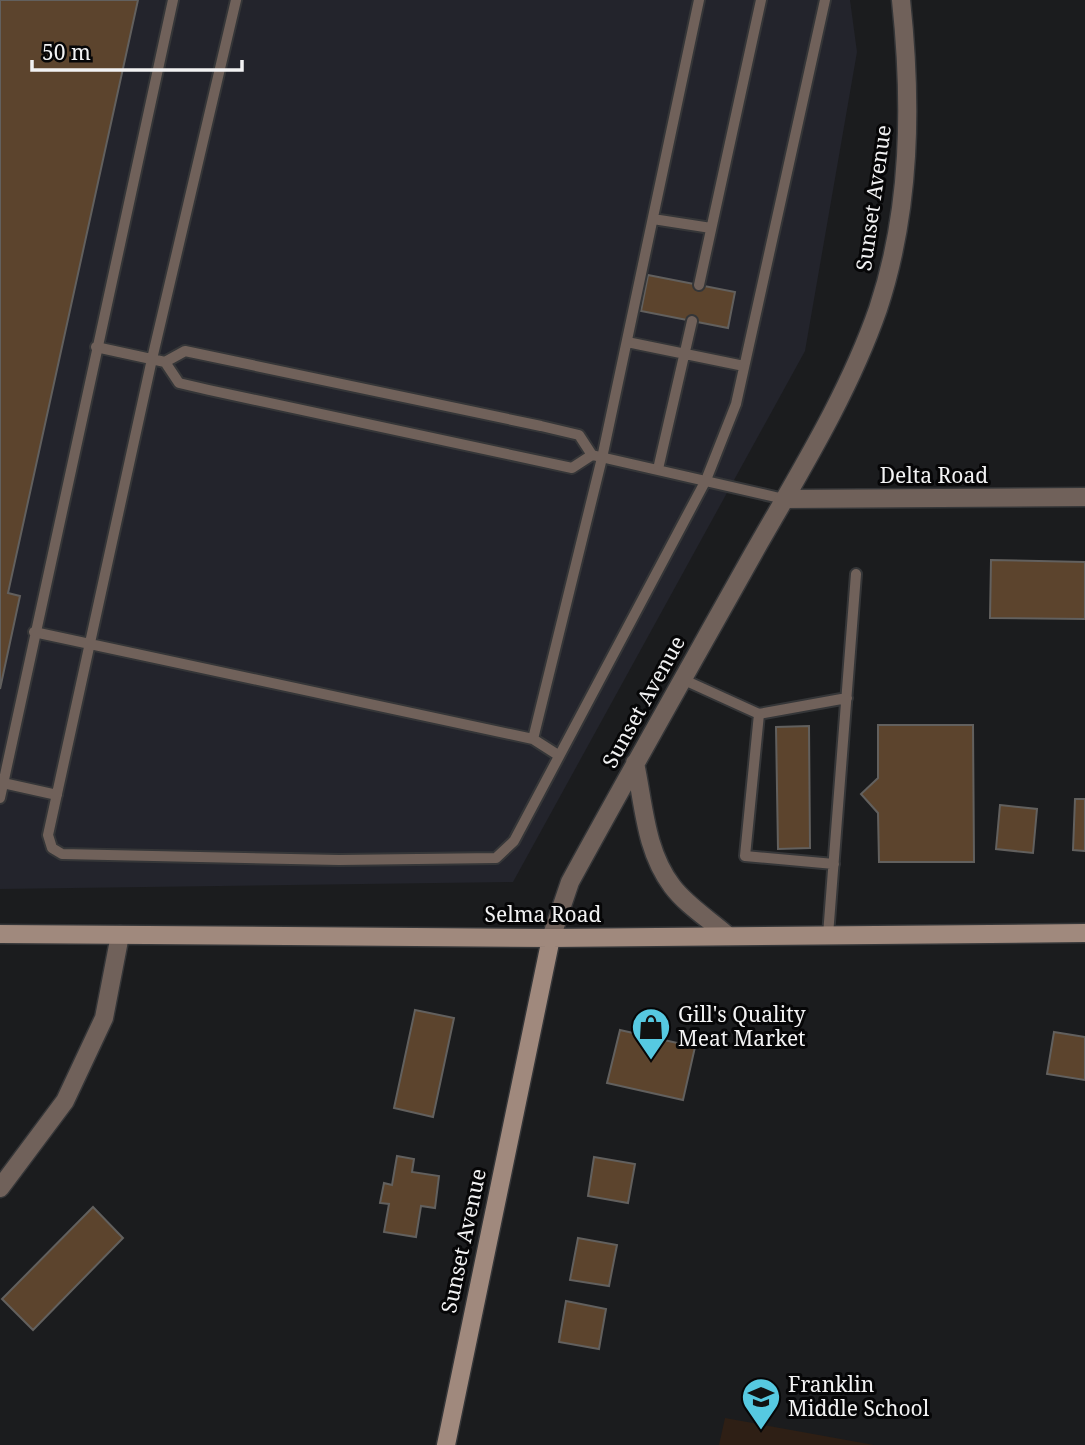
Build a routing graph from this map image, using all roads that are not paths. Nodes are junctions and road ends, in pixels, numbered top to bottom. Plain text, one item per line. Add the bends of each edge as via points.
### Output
1 (173, 0) edge
2 (236, 0) edge
3 (699, 0) edge
4 (761, 0) edge
5 (825, 0) edge
6 (897, 1) edge
7 (653, 219) junction
8 (711, 228) junction
9 (699, 285) dead end
10 (692, 321) dead end
11 (627, 342) junction
12 (96, 347) junction
13 (684, 353) junction
14 (152, 359) junction
15 (165, 362) junction
16 (744, 366) junction
17 (597, 457) junction
18 (658, 469) junction
19 (706, 480) junction
20 (1085, 497) edge
21 (784, 499) junction
22 (856, 574) dead end
23 (34, 632) junction
24 (91, 644) junction
25 (682, 679) junction
26 (847, 698) junction
27 (759, 714) junction
28 (533, 738) junction
29 (558, 755) junction
30 (635, 763) junction
31 (3, 783) junction
32 (57, 795) junction
33 (0, 798) edge
34 (834, 864) junction
35 (1085, 933) edge
36 (0, 934) edge
37 (120, 935) junction
38 (828, 935) junction
39 (728, 936) junction
40 (551, 938) junction
41 (0, 1188) edge
42 (446, 1445) edge

1 - 12 lane
2 - 14 lane
3 - 7 lane
4 - 8 lane
5 - 16 lane
6 - 21 street, Sunset Avenue via 909,119 891,256 858,359
7 - 8 lane
7 - 11 lane
8 - 9 lane
10 - 13 lane
11 - 13 lane
11 - 17 lane
12 - 14 lane
12 - 23 lane
13 - 16 lane
13 - 18 lane
14 - 15 lane
14 - 24 lane
15 - 17 lane via 185,351 541,426 579,435
15 - 17 lane via 179,383 572,468
16 - 19 lane via 736,404
17 - 18 lane
17 - 28 lane
18 - 19 lane
19 - 21 lane
19 - 29 lane
20 - 21 street, Delta Road
21 - 25 street, Sunset Avenue
22 - 26 lane
23 - 24 lane
23 - 31 lane
24 - 28 lane
24 - 32 lane
25 - 27 lane
25 - 30 street, Sunset Avenue
26 - 27 lane
26 - 34 lane
27 - 34 lane via 746,856
28 - 29 lane
29 - 32 lane via 514,841 496,858 62,854 52,848 48,835
30 - 39 street via 656,860 673,887
30 - 40 street, Sunset Avenue via 570,882
31 - 32 lane
31 - 33 lane
34 - 38 lane
35 - 38 street, Selma Road
36 - 37 street, Selma Road
37 - 40 street, Selma Road
37 - 41 street via 104,1018 65,1101
38 - 39 street, Selma Road
39 - 40 street, Selma Road
40 - 42 street, Sunset Avenue

